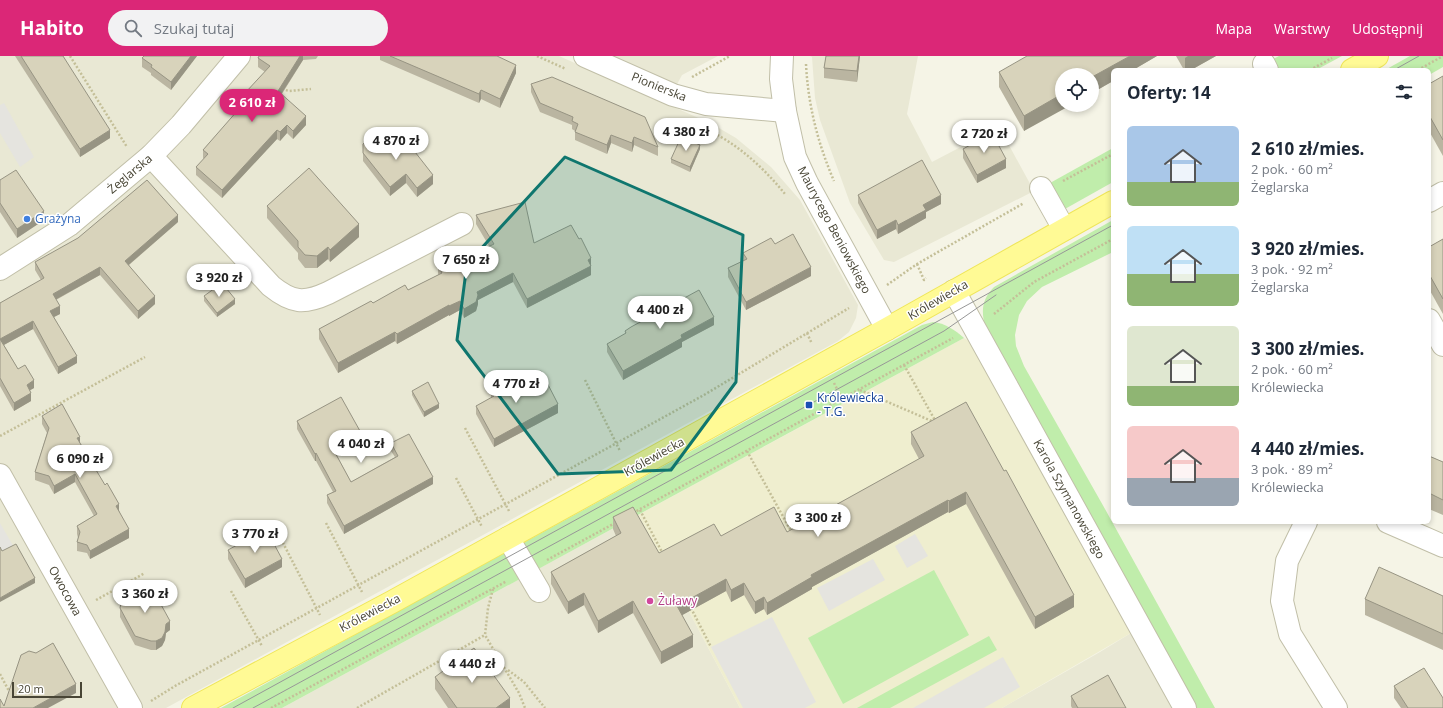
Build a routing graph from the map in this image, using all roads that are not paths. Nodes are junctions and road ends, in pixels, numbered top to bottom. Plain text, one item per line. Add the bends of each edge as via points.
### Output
1 (239, 56) edge
2 (782, 56) edge
3 (1377, 56) edge
4 (579, 64) edge
5 (1356, 68) edge
6 (785, 111) junction
7 (145, 161) junction
8 (1042, 190) road end
9 (1443, 193) edge
10 (1431, 200) edge
11 (1111, 203) edge
12 (462, 224) dead end
13 (1064, 229) junction
14 (0, 269) edge
15 (954, 291) junction
16 (1431, 324) edge
17 (888, 329) junction
18 (1443, 345) edge
19 (0, 475) edge
20 (1305, 524) edge
21 (1393, 524) edge
22 (507, 538) junction
23 (1443, 546) edge
24 (538, 591) dead end
25 (139, 706) edge
26 (193, 708) edge
27 (1185, 708) edge
28 (1336, 708) edge

1 - 7 street, Żeglarska via 181,125
2 - 6 street, Maurycego Beniowskiego via 781,79
3 - 5 main road
4 - 6 street, Pionierska via 706,104
6 - 17 street, Maurycego Beniowskiego via 796,157 807,183
7 - 12 street via 271,286 294,300 318,298
7 - 14 street, Żeglarska via 69,225
8 - 13 street
9 - 10 street
11 - 13 main road, Królewiecka
13 - 15 main road, Królewiecka
15 - 17 main road, Królewiecka
15 - 27 street, Karola Szymanowskiego
16 - 18 street
17 - 22 main road, Królewiecka
19 - 25 street, Owocowa via 76,611
20 - 28 street via 1287,561 1282,601 1290,634
21 - 23 street
22 - 24 street
22 - 26 main road, Królewiecka

